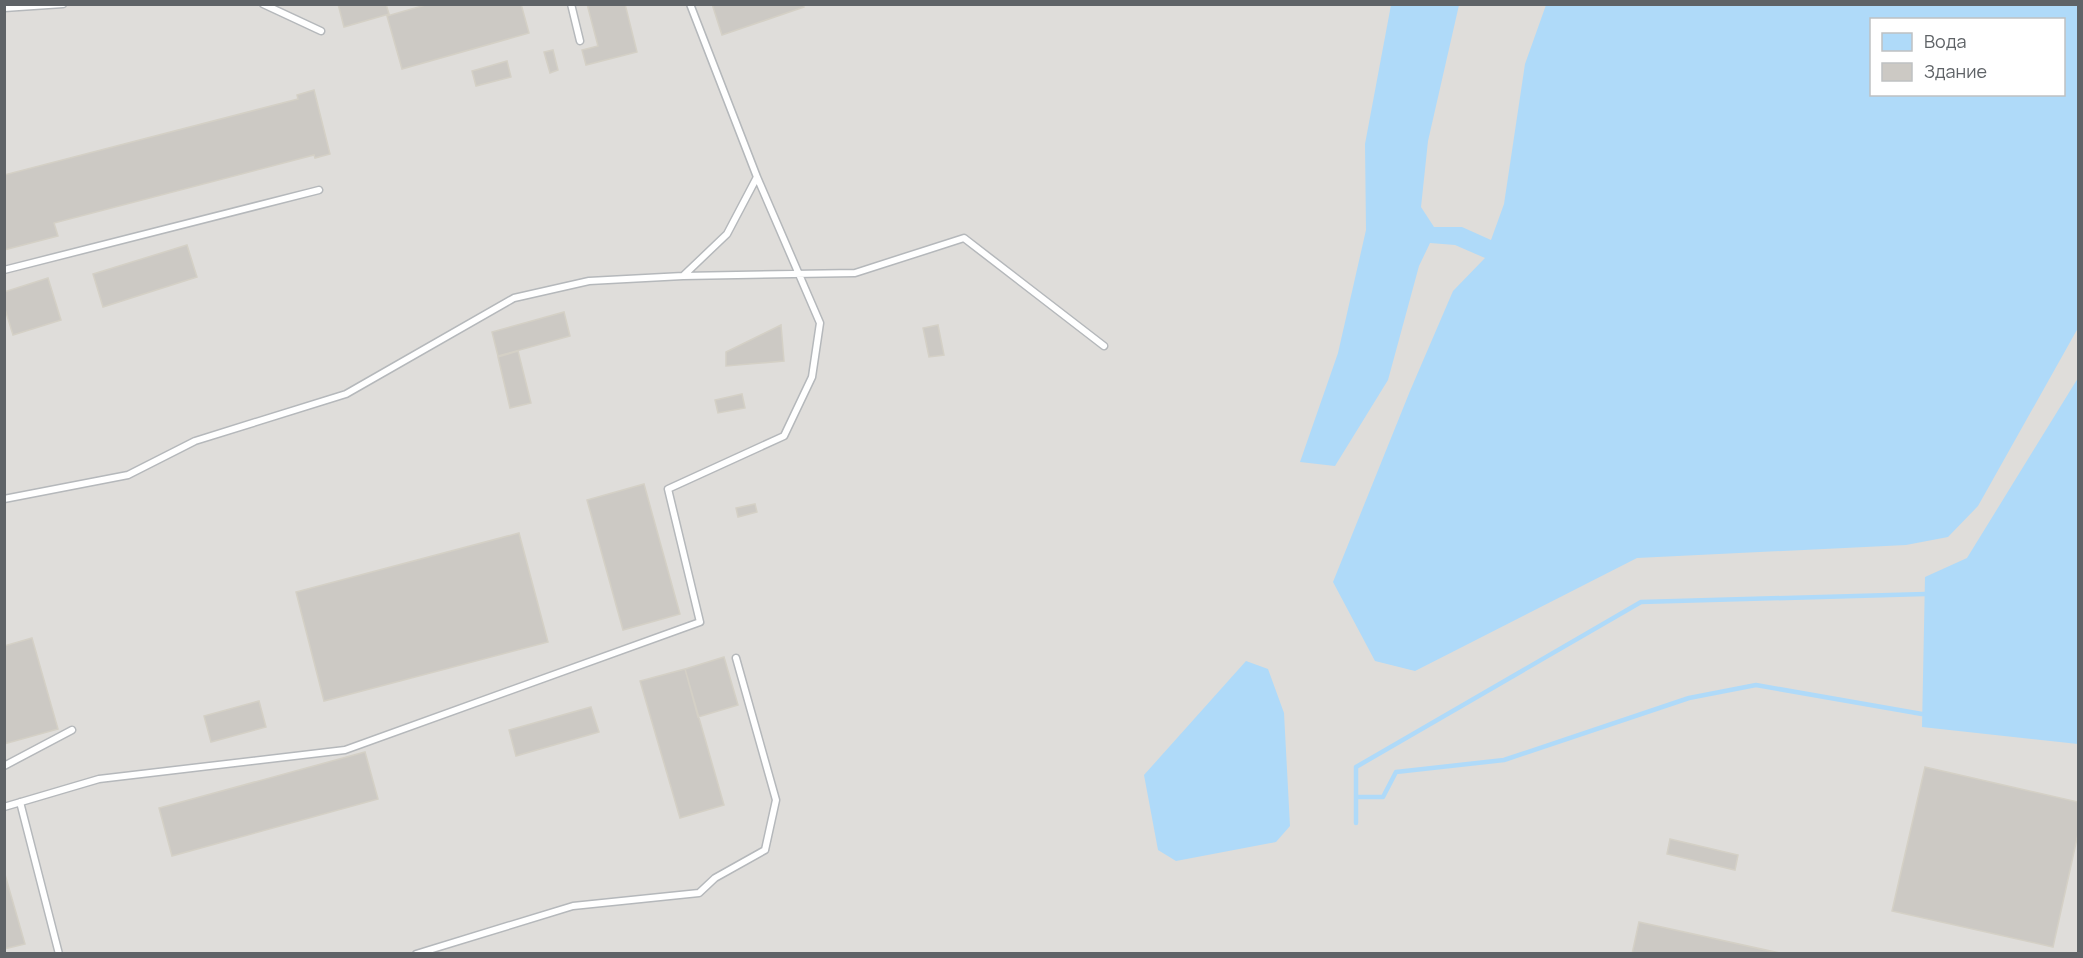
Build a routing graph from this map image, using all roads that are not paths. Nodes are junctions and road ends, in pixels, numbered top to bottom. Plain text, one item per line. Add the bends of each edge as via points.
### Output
1 (63, 4) edge
2 (262, 4) edge
3 (571, 4) edge
4 (690, 4) edge
5 (14, 6) edge
6 (4, 8) edge
7 (321, 31) dead end
8 (580, 41) dead end
9 (757, 177) junction
10 (319, 190) dead end
11 (4, 270) edge
12 (800, 275) junction
13 (683, 276) junction
14 (1104, 346) dead end
15 (4, 499) edge
16 (736, 658) dead end
17 (72, 730) dead end
18 (4, 766) edge
19 (20, 802) junction
20 (4, 807) edge
21 (60, 954) edge
22 (416, 954) edge

1 - 5 lane
2 - 7 lane
3 - 8 lane
4 - 9 lane
5 - 6 lane
9 - 12 lane
9 - 13 lane via 727,234
10 - 11 lane
12 - 13 lane
12 - 14 lane via 855,273 964,238
12 - 19 lane via 820,322 812,377 784,436 668,489 700,622 345,750 99,779
13 - 15 lane via 589,281 514,298 346,394 195,441 128,475
16 - 22 lane via 776,800 765,850 715,878 699,894 573,906
17 - 18 lane
19 - 20 lane
19 - 21 lane

